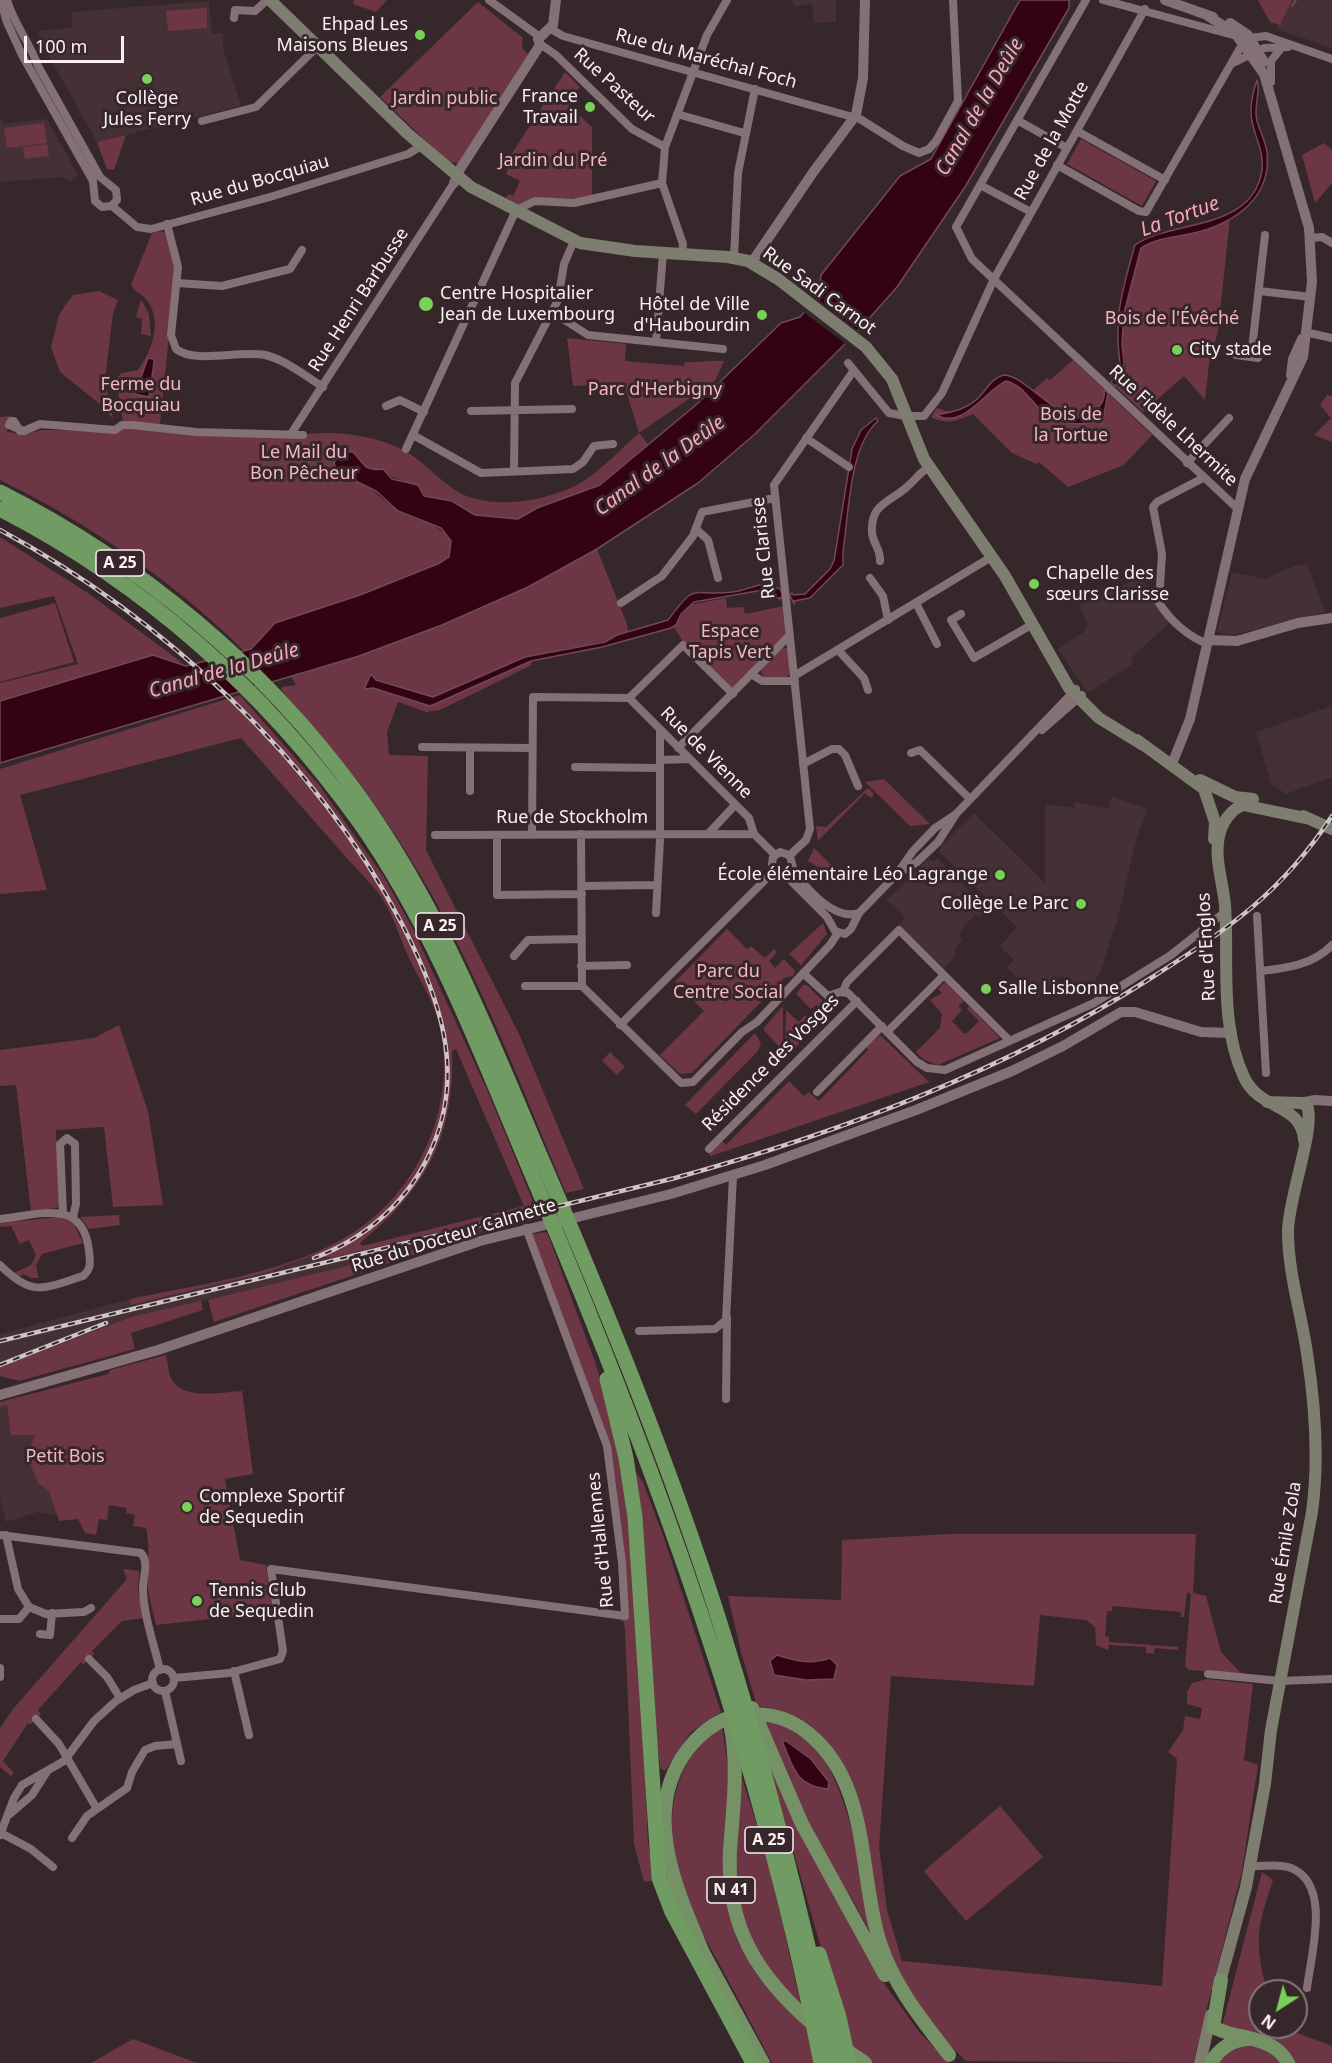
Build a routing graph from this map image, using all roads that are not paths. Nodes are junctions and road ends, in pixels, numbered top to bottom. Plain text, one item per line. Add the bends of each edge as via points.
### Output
1 (1, 0) edge
2 (7, 0) edge
3 (267, 0) edge
4 (489, 0) edge
5 (556, 0) edge
6 (727, 0) edge
7 (865, 0) edge
8 (953, 0) edge
9 (1086, 0) edge
10 (1103, 0) edge
11 (1165, 0) edge
12 (1145, 9) junction
13 (234, 18) dead end
14 (551, 29) junction
15 (1244, 39) junction
16 (541, 41) junction
17 (316, 47) junction
18 (1286, 47) junction
19 (1255, 51) junction
20 (1332, 60) edge
21 (1226, 69) junction
22 (693, 72) junction
23 (1271, 82) junction
24 (755, 89) junction
25 (677, 114) junction
26 (855, 118) junction
27 (1017, 120) junction
28 (202, 121) dead end
29 (1077, 131) junction
30 (744, 134) junction
31 (665, 147) junction
32 (419, 148) junction
33 (1067, 148) junction
34 (1058, 165) junction
35 (455, 180) junction
36 (1165, 180) junction
37 (107, 183) junction
38 (662, 183) junction
39 (980, 184) junction
40 (94, 191) junction
41 (112, 206) junction
42 (1031, 212) junction
43 (514, 213) junction
44 (167, 224) junction
45 (1309, 233) junction
46 (1265, 235) dead end
47 (573, 243) junction
48 (1332, 243) edge
49 (302, 250) dead end
50 (663, 253) junction
51 (682, 254) junction
52 (734, 257) junction
53 (752, 262) junction
54 (994, 279) junction
55 (177, 283) junction
56 (1258, 291) junction
57 (1311, 297) junction
58 (552, 312) junction
59 (1305, 332) junction
60 (1332, 339) edge
61 (656, 342) junction
62 (723, 349) dead end
63 (1236, 355) dead end
64 (323, 387) junction
65 (386, 406) dead end
66 (572, 409) dead end
67 (513, 410) junction
68 (471, 411) dead end
69 (424, 412) junction
70 (906, 416) junction
71 (1229, 418) dead end
72 (20, 430) dead end
73 (291, 434) junction
74 (303, 435) dead end
75 (413, 435) junction
76 (806, 438) junction
77 (614, 444) dead end
78 (406, 449) dead end
79 (1187, 463) junction
80 (849, 467) dead end
81 (929, 467) junction
82 (514, 471) junction
83 (1203, 478) junction
84 (0, 492) edge
85 (775, 498) junction
86 (0, 509) edge
87 (1238, 509) junction
88 (696, 529) junction
89 (993, 556) junction
90 (880, 561) dead end
91 (718, 578) dead end
92 (870, 579) dead end
93 (621, 603) dead end
94 (916, 603) junction
95 (961, 614) dead end
96 (1332, 618) edge
97 (888, 620) junction
98 (1033, 624) junction
99 (789, 636) junction
100 (1208, 642) junction
101 (937, 644) dead end
102 (838, 650) junction
103 (752, 674) junction
104 (794, 678) junction
105 (868, 690) dead end
106 (732, 693) junction
107 (1077, 694) junction
108 (628, 698) junction
109 (660, 730) junction
110 (422, 747) dead end
111 (470, 747) junction
112 (532, 748) junction
113 (678, 748) junction
114 (911, 753) dead end
115 (689, 759) junction
116 (660, 764) junction
117 (803, 764) junction
118 (1172, 764) junction
119 (575, 767) dead end
120 (1183, 771) junction
121 (858, 786) dead end
122 (470, 791) dead end
123 (1226, 793) junction
124 (970, 800) junction
125 (735, 805) junction
126 (1210, 808) junction
127 (1231, 813) junction
128 (1310, 819) junction
129 (1332, 829) edge
130 (532, 834) junction
131 (581, 834) junction
132 (660, 834) junction
133 (708, 834) junction
134 (754, 834) junction
135 (435, 835) dead end
136 (497, 835) junction
137 (775, 855) junction
138 (789, 856) junction
139 (1219, 860) junction
140 (792, 866) junction
141 (778, 872) junction
142 (656, 885) junction
143 (581, 890) junction
144 (1225, 912) junction
145 (656, 913) dead end
146 (858, 913) junction
147 (843, 915) junction
148 (1257, 916) dead end
149 (853, 925) junction
150 (835, 929) junction
151 (582, 939) junction
152 (1332, 945) edge
153 (514, 956) dead end
154 (627, 965) dead end
155 (581, 966) junction
156 (1261, 971) junction
157 (803, 973) junction
158 (944, 975) junction
159 (525, 986) dead end
160 (582, 986) junction
161 (843, 991) junction
162 (857, 1001) junction
163 (620, 1025) junction
164 (884, 1029) junction
165 (1232, 1033) junction
166 (1009, 1040) junction
167 (1266, 1073) dead end
168 (817, 1092) dead end
169 (1330, 1101) edge
170 (1301, 1111) junction
171 (709, 1149) dead end
172 (733, 1176) junction
173 (63, 1213) junction
174 (73, 1217) junction
175 (0, 1219) edge
176 (562, 1227) junction
177 (526, 1228) junction
178 (0, 1265) edge
179 (589, 1312) junction
180 (728, 1318) junction
181 (639, 1331) dead end
182 (0, 1385) edge
183 (20, 1388) junction
184 (0, 1394) edge
185 (726, 1398) dead end
186 (3, 1535) edge
187 (29, 1607) junction
188 (91, 1608) dead end
189 (52, 1613) junction
190 (0, 1618) edge
191 (703, 1620) junction
192 (721, 1624) junction
193 (40, 1634) dead end
194 (89, 1659) dead end
195 (0, 1668) edge
196 (160, 1670) junction
197 (234, 1671) junction
198 (1208, 1674) dead end
199 (0, 1677) edge
200 (174, 1678) junction
201 (1332, 1679) edge
202 (1280, 1681) junction
203 (153, 1683) junction
204 (165, 1691) junction
205 (120, 1698) junction
206 (36, 1719) dead end
207 (249, 1735) dead end
208 (177, 1744) junction
209 (67, 1758) junction
210 (181, 1761) dead end
211 (46, 1773) junction
212 (769, 1794) junction
213 (97, 1809) junction
214 (8, 1816) junction
215 (0, 1834) edge
216 (72, 1838) dead end
217 (656, 1854) junction
218 (1253, 1866) junction
219 (53, 1867) dead end
220 (704, 1955) junction
221 (1224, 1977) junction
222 (1308, 1980) edge
223 (1215, 2028) junction
224 (1259, 2040) junction
225 (954, 2059) edge
226 (760, 2062) edge
227 (821, 2063) edge
228 (834, 2063) edge
229 (849, 2063) edge
230 (865, 2063) edge
231 (1200, 2063) edge
232 (1209, 2063) edge
233 (1288, 2063) edge

1 - 40 street via 22,55 93,181
2 - 37 street via 38,66
3 - 13 street via 255,11 235,10
3 - 17 main road, Rue Sadi Carnot
4 - 16 street, Rue Pasteur
5 - 14 street
6 - 22 street via 709,31
7 - 26 street via 863,78
8 - 26 street, Rue du Maréchal Foch via 958,100 936,141 925,151 914,152
9 - 27 street
10 - 12 street
11 - 15 street via 1234,25
12 - 15 street
12 - 29 street, Rue de la Motte
14 - 16 street
14 - 22 street, Rue du Maréchal Foch via 563,36
15 - 18 street via 1271,37
15 - 19 street
15 - 21 street
16 - 31 street, Rue Pasteur via 632,129
16 - 35 street
17 - 28 street via 256,107
17 - 32 main road, Rue Sadi Carnot
18 - 19 street
18 - 20 street
18 - 23 street via 1271,61
19 - 21 street
19 - 23 street
19 - 45 street
21 - 36 street
22 - 24 street, Rue du Maréchal Foch
22 - 25 street
23 - 45 street via 1309,208
24 - 26 street, Rue du Maréchal Foch
24 - 30 street
25 - 30 street
25 - 31 street
26 - 53 street
27 - 33 street
27 - 39 street
29 - 33 street, Rue de la Motte
29 - 36 street
30 - 52 street
31 - 38 street
32 - 35 main road, Rue Sadi Carnot
32 - 44 street, Rue du Bocquiau via 270,197
33 - 34 street, Rue de la Motte
34 - 36 street via 1144,212 1149,210
34 - 42 street, Rue de la Motte
35 - 43 main road, Rue Sadi Carnot
35 - 64 street, Rue Henri Barbusse
37 - 40 street
37 - 41 street via 118,193
38 - 43 street via 574,203 532,201
38 - 51 street via 683,242
39 - 42 street
39 - 54 street, Rue Fidèle Lhermite via 956,227 969,256
40 - 41 street via 98,205
41 - 44 street, Rue du Bocquiau via 141,228
42 - 54 street, Rue de la Motte
43 - 47 main road, Rue Sadi Carnot
43 - 69 street
44 - 55 street via 178,267
45 - 48 street
45 - 57 street
46 - 56 street
47 - 50 main road, Rue Sadi Carnot
47 - 58 street
49 - 55 street via 290,269 222,286
50 - 51 main road, Rue Sadi Carnot
50 - 61 street
51 - 52 main road, Rue Sadi Carnot
52 - 53 main road, Rue Sadi Carnot
53 - 70 main road, Rue Sadi Carnot via 855,338 887,371
54 - 70 street, Rue de la Motte via 942,393 924,416
54 - 79 street, Rue Fidèle Lhermite via 1118,393
55 - 64 street via 171,339 182,353 268,356
56 - 57 street
56 - 63 street via 1255,357
57 - 59 street
58 - 61 street via 588,335
58 - 67 street via 516,379
59 - 60 street
59 - 87 street via 1303,357 1247,473
61 - 62 street
64 - 73 street, Rue Henri Barbusse
65 - 69 street via 400,400
66 - 67 street
67 - 68 street
67 - 82 street
69 - 75 street
70 - 76 street, Rue Clarisse via 885,410 851,366
70 - 81 main road, Rue Sadi Carnot
71 - 79 street
72 - 73 street via 26,432 40,424 115,430 122,425
73 - 74 street
75 - 78 street
75 - 82 street via 478,472
76 - 80 street
76 - 85 street, Rue Clarisse via 777,481
77 - 82 street via 594,446 573,469
79 - 83 street, Rue Fidèle Lhermite
81 - 89 main road, Rue Sadi Carnot
81 - 90 street via 878,510 872,531
83 - 87 street, Rue Fidèle Lhermite
83 - 100 street via 1155,503 1153,508 1162,554 1159,603 1172,620 1198,640
84 - 176 highway, A 25 via 109,556 178,607 268,688 354,790 413,878 465,979 558,1196
85 - 88 street via 705,511 698,518
85 - 99 street, Rue Clarisse
86 - 176 highway, A 25 via 109,574 212,655 309,757 347,806 416,913 455,994 542,1200
87 - 100 street, Rue Fidèle Lhermite
88 - 91 street via 708,540
88 - 93 street via 662,576
89 - 94 street
89 - 98 main road, Rue Sadi Carnot
92 - 97 street via 883,596
94 - 97 street
94 - 101 street
95 - 98 street via 951,620 974,658
96 - 100 street via 1244,639
97 - 102 street
98 - 107 main road, Rue Sadi Carnot via 1048,654
99 - 103 street
99 - 104 street, Rue Clarisse
100 - 118 street, Rue Fidèle Lhermite via 1188,725
102 - 104 street
102 - 105 street via 864,678
103 - 104 street via 762,681
103 - 106 street
104 - 117 street, Rue Clarisse
106 - 108 street via 682,645
106 - 113 street
107 - 118 main road, Rue Sadi Carnot
107 - 124 street
108 - 109 street, Rue de Vienne
108 - 112 street via 533,697
109 - 113 street, Rue de Vienne
109 - 116 street
110 - 111 street
111 - 112 street
111 - 122 street
112 - 130 street
113 - 115 street, Rue de Vienne
114 - 124 street via 920,750
115 - 116 street
115 - 125 street, Rue de Vienne
116 - 119 street
116 - 132 street
117 - 121 street via 839,749
117 - 138 street, Rue Clarisse via 810,832
118 - 120 main road, Rue Sadi Carnot
120 - 123 main road
120 - 126 main road via 1204,789
123 - 126 main road via 1213,795
123 - 127 main road via 1234,802
123 - 128 main road via 1265,801
124 - 146 street via 922,858 896,875
125 - 133 street
125 - 134 street, Rue de Vienne via 752,822
126 - 127 main road via 1220,818
126 - 139 main road, Rue d'Englos
127 - 128 main road via 1248,804
127 - 139 main road, Rue d'Englos via 1219,835
128 - 129 main road
130 - 131 street, Rue de Stockholm
130 - 136 street, Rue de Stockholm
131 - 132 street, Rue de Stockholm
131 - 143 street
132 - 133 street, Rue de Stockholm
132 - 142 street
133 - 134 street, Rue de Stockholm
134 - 137 street, Rue de Vienne
135 - 136 street, Rue de Stockholm
136 - 143 street via 497,895
137 - 138 street via 783,852
137 - 141 street via 772,864
138 - 140 street
139 - 144 main road, Rue d'Englos
140 - 141 street via 787,872
140 - 147 street via 830,908
141 - 150 street
141 - 163 street
142 - 143 street
142 - 145 street
143 - 151 street
144 - 165 main road, Rue d'Englos via 1227,1002
144 - 166 street via 1171,955 1099,1000
146 - 147 street
146 - 149 street
147 - 149 street
147 - 150 street via 833,919
148 - 156 street
149 - 150 street via 847,933
150 - 157 street via 830,945
151 - 153 street via 528,940
151 - 155 street
152 - 156 street via 1300,964
154 - 155 street
155 - 160 street
156 - 167 street
157 - 161 street via 828,996
157 - 163 street via 693,1082 676,1080
158 - 161 street via 899,930 847,982
158 - 164 street
158 - 166 street
159 - 160 street
160 - 163 street
161 - 162 street
162 - 164 street
162 - 171 street, Résidence des Vosges
164 - 166 street via 917,1062 933,1070 950,1068
164 - 168 street
165 - 170 main road, Rue d'Englos via 1249,1087 1264,1101
165 - 172 street, Rue du Docteur Calmette via 1201,1032 1135,1012 1121,1012 1053,1051 966,1090 826,1145
169 - 170 street
170 - 202 main road, Rue Émile Zola via 1304,1147 1291,1199 1288,1246 1310,1369 1315,1484
172 - 177 street, Rue du Docteur Calmette
172 - 180 street
173 - 174 street
173 - 174 street via 60,1144 67,1138 75,1144
173 - 175 street
174 - 178 street via 83,1227 87,1239 90,1267 83,1276 33,1288 16,1281
176 - 179 highway, A 25
176 - 192 highway, A 25 via 651,1427
177 - 183 street, Rue du Docteur Calmette via 158,1350
177 - 197 street, Rue d'Hallennes via 607,1446 625,1616 271,1569 282,1657
179 - 191 highway, A 25
179 - 217 highway via 619,1426 635,1517
180 - 181 street via 715,1329
180 - 185 street
182 - 183 street
182 - 184 street
183 - 184 street, Rue du Docteur Calmette
186 - 187 street via 18,1589
186 - 196 street via 139,1552 146,1561 143,1591
187 - 189 street
187 - 190 street via 19,1619
188 - 189 street via 84,1612
189 - 193 street via 50,1635
191 - 227 highway, A 25 via 734,1711 767,1831
191 - 230 highway, N 41 via 734,1750 736,1783 730,1866 740,1931 750,1952 786,1997 817,2027
192 - 212 highway, A 25
192 - 225 highway via 772,1759 811,1842 902,2002
194 - 205 street
195 - 199 street
196 - 200 street via 169,1671
196 - 203 street
197 - 200 street
197 - 207 street
198 - 202 street
200 - 204 street via 172,1687
201 - 202 street
202 - 218 main road, Rue Émile Zola via 1275,1756
203 - 204 street
203 - 205 street
204 - 208 street
205 - 209 street via 94,1721
206 - 209 street
208 - 210 street
208 - 213 street via 145,1750 127,1788
209 - 211 street
209 - 213 street
211 - 214 street via 34,1793
211 - 214 street via 20,1788
212 - 228 highway, A 25
212 - 229 highway via 834,1999
213 - 216 street via 82,1820
214 - 215 street
215 - 219 street via 31,1849
217 - 220 highway via 681,1915
217 - 226 highway via 661,1886 672,1912
218 - 221 main road
218 - 222 street via 1292,1868 1305,1876 1313,1888 1317,1903
220 - 225 highway via 673,1876 666,1846 667,1800 675,1771 688,1748 720,1722 741,1715 780,1718 812,1737 840,1773 856,1819 885,1958 908,2000
220 - 226 highway
221 - 223 highway
221 - 231 main road
223 - 224 highway
223 - 232 main road
224 - 232 highway via 1235,2042
224 - 233 highway via 1277,2048

